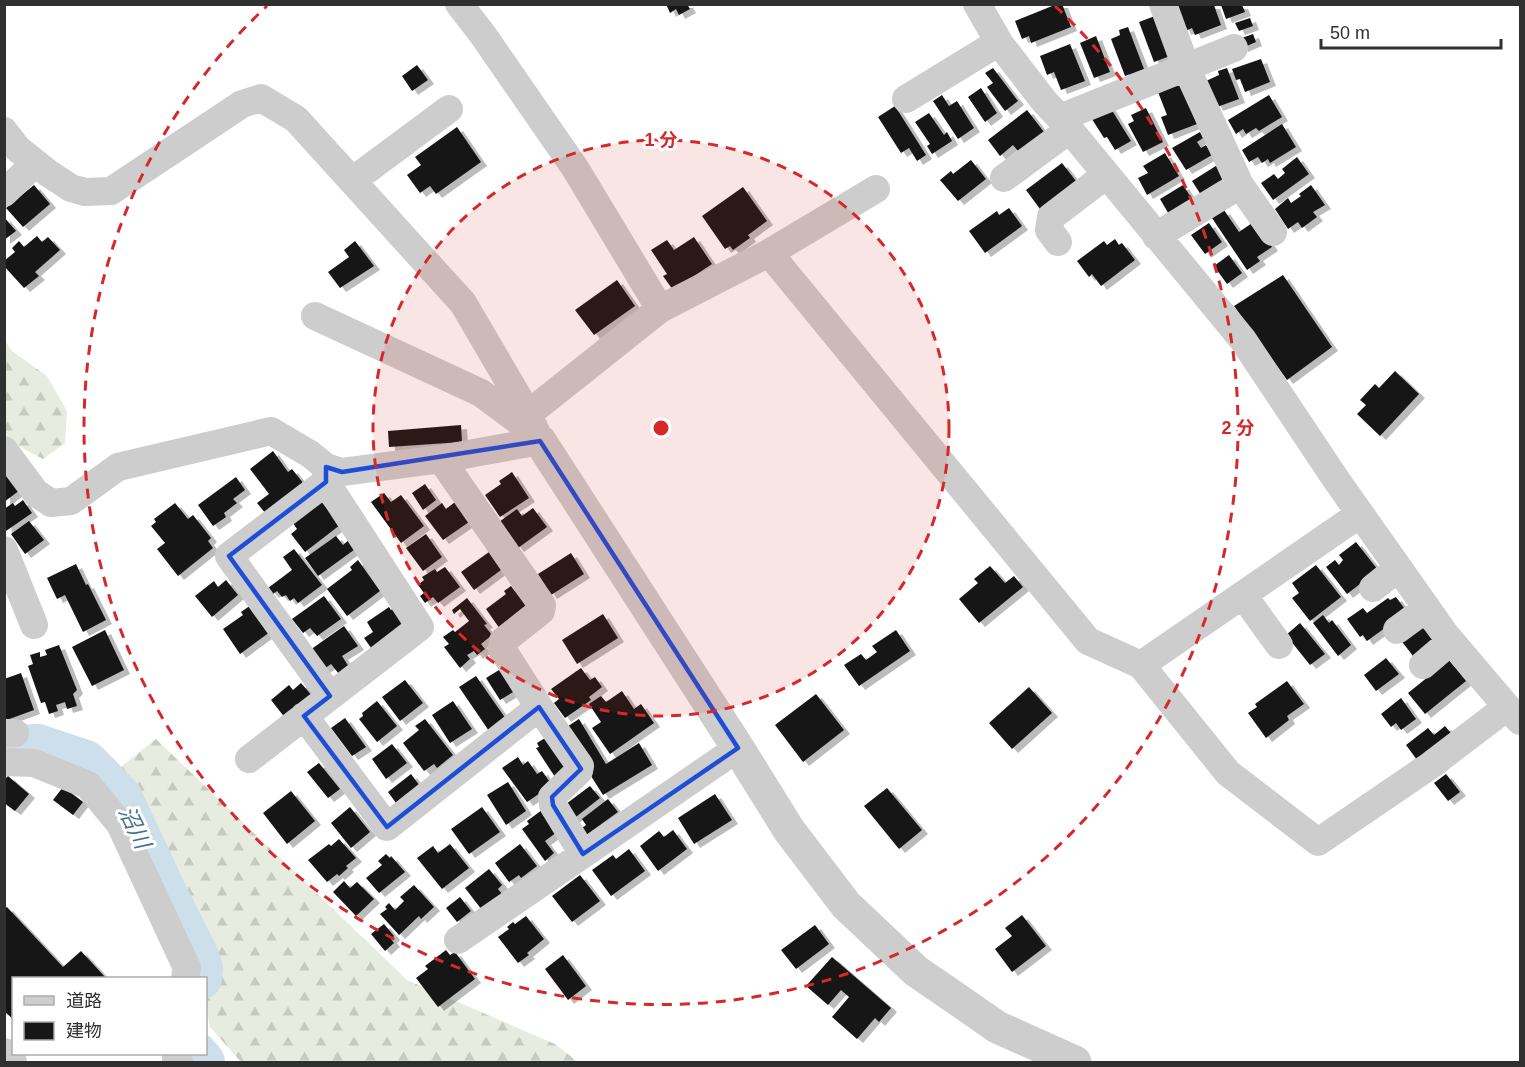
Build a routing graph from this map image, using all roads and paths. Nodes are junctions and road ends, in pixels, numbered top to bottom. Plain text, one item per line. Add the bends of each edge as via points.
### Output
1 (459, 4) edge
2 (977, 4) edge
3 (1163, 4) edge
4 (999, 42) junction
5 (1234, 48) dead end
6 (1186, 67) junction
7 (906, 99) dead end
8 (449, 109) dead end
9 (1065, 124) junction
10 (4, 131) edge
11 (35, 163) junction
12 (1106, 175) junction
13 (1004, 178) dead end
14 (352, 181) junction
15 (1240, 185) junction
16 (876, 189) dead end
17 (4, 193) edge
18 (1273, 232) dead end
19 (1156, 236) junction
20 (1058, 242) dead end
21 (769, 253) junction
22 (660, 309) junction
23 (315, 316) dead end
24 (536, 430) junction
25 (4, 450) edge
26 (441, 459) junction
27 (326, 474) junction
28 (1360, 514) junction
29 (4, 550) edge
30 (1398, 568) junction
31 (1372, 588) dead end
32 (1243, 595) junction
33 (1427, 608) junction
34 (34, 625) dead end
35 (1397, 630) dead end
36 (1450, 641) junction
37 (1279, 645) dead end
38 (1141, 665) junction
39 (1423, 665) dead end
40 (330, 696) junction
41 (539, 707) junction
42 (1514, 714) edge
43 (304, 716) junction
44 (738, 748) junction
45 (249, 759) dead end
46 (4, 762) edge
47 (583, 854) junction
48 (458, 940) dead end
49 (185, 977) edge
50 (4, 1052) edge
51 (13, 1062) edge
52 (1075, 1062) edge

1 - 22 street via 575,168
2 - 4 street
3 - 6 street
4 - 7 street
4 - 9 street
5 - 6 street
6 - 9 street
6 - 15 street
8 - 14 street
9 - 12 street
9 - 13 street
10 - 11 street
11 - 14 street via 71,188 111,192 242,104 261,98 296,119
11 - 17 street
12 - 19 street
12 - 20 street via 1051,217 1049,230
14 - 24 street via 463,303
15 - 18 street
15 - 19 street
16 - 21 street
19 - 28 street via 1243,340
21 - 22 street
21 - 38 street via 1088,641
22 - 24 street
23 - 24 street via 481,393
24 - 26 street
24 - 44 street
25 - 27 street via 36,493 51,503 71,501 118,467 271,431 310,454
26 - 27 street
26 - 41 street via 542,605 541,611 503,640 502,649
27 - 40 street via 420,627
27 - 40 street via 229,556
28 - 30 street
28 - 32 street
29 - 34 street
30 - 31 street
30 - 33 street
32 - 37 street
32 - 38 street
33 - 35 street
33 - 36 street
36 - 39 street
36 - 42 street
38 - 42 street via 1228,773 1318,842
40 - 43 street
41 - 43 street via 387,827
41 - 47 street via 580,766 552,797
43 - 45 street
44 - 47 street
44 - 52 street via 789,831 846,905 907,963 997,1026
46 - 49 street via 34,763 88,785 120,824 187,968
47 - 48 street
50 - 51 street

